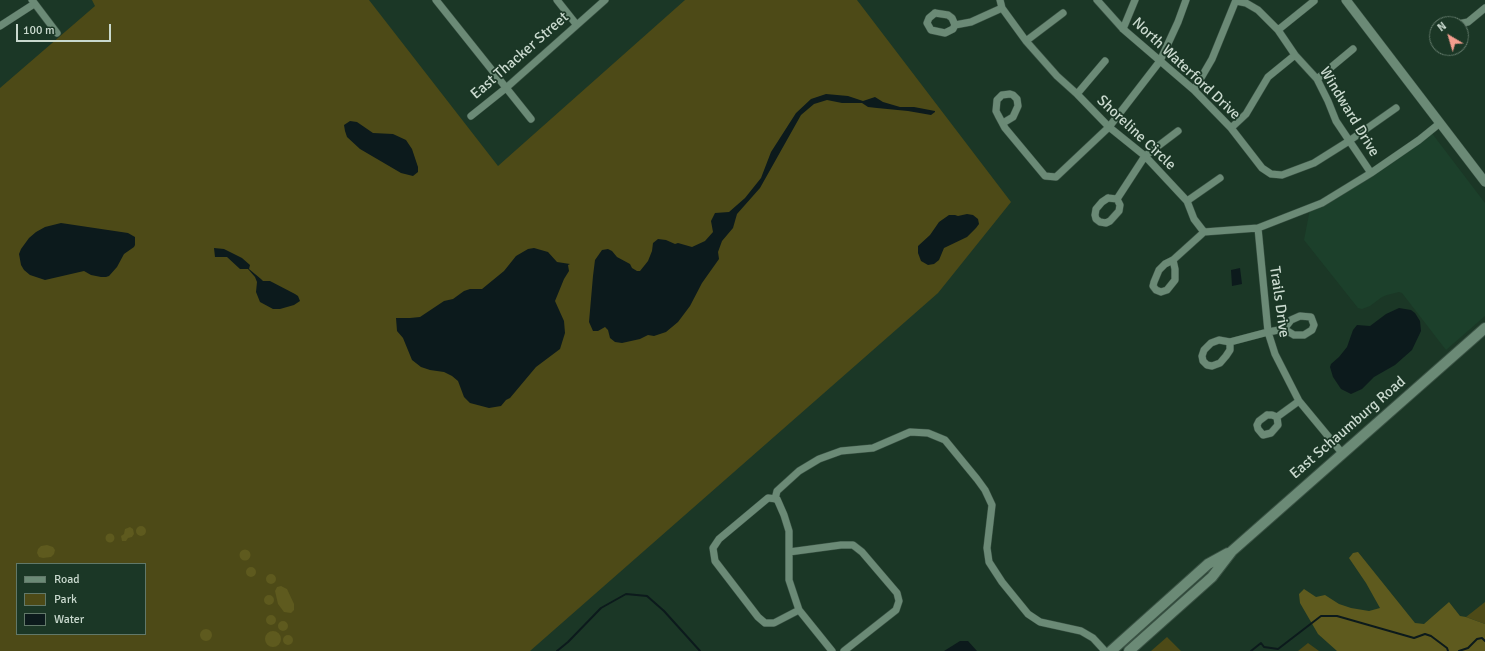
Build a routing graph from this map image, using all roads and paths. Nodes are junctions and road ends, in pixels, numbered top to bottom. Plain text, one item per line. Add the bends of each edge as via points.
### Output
1 (436, 0) edge
2 (557, 0) edge
3 (604, 0) edge
4 (1000, 0) edge
5 (1097, 0) edge
6 (1135, 0) edge
7 (1186, 0) edge
8 (1236, 0) edge
9 (1346, 0) edge
10 (1314, 1) dead end
11 (33, 2) edge
12 (1002, 8) junction
13 (1485, 8) edge
14 (1063, 13) dead end
15 (1469, 21) edge
16 (576, 24) junction
17 (955, 25) dead end
18 (0, 26) edge
19 (1123, 29) junction
20 (1278, 30) junction
21 (57, 33) dead end
22 (1026, 41) junction
23 (1353, 49) dead end
24 (1295, 55) junction
25 (1105, 61) dead end
26 (1160, 61) junction
27 (1317, 79) junction
28 (506, 88) junction
29 (1194, 90) junction
30 (1077, 94) junction
31 (1396, 108) dead end
32 (472, 116) dead end
33 (532, 119) dead end
34 (1003, 123) dead end
35 (1440, 123) junction
36 (1109, 127) junction
37 (1231, 128) junction
38 (1178, 131) dead end
39 (1349, 141) junction
40 (1145, 156) junction
41 (1371, 173) junction
42 (1220, 178) dead end
43 (1485, 182) edge
44 (1117, 199) dead end
45 (1187, 201) junction
46 (1258, 228) junction
47 (1204, 232) junction
48 (1173, 260) dead end
49 (1485, 328) edge
50 (1284, 329) dead end
51 (1268, 332) junction
52 (1230, 342) dead end
53 (1299, 401) junction
54 (1277, 417) dead end
55 (1342, 453) junction
56 (776, 499) junction
57 (1232, 551) junction
58 (789, 552) junction
59 (799, 610) junction
60 (832, 651) edge
61 (844, 651) edge
62 (1105, 651) edge
63 (1111, 651) edge
64 (1129, 651) edge

1 - 28 street
2 - 16 street
3 - 16 street, East Thacker Street
4 - 12 street, Shoreline Circle
5 - 19 street, North Waterford Drive
6 - 19 street
7 - 26 street
8 - 20 street, Windward Drive via 1258,10
8 - 29 street via 1212,58
9 - 35 street
10 - 20 street
11 - 18 street
11 - 21 street
12 - 17 street via 971,22
12 - 22 street, Shoreline Circle
13 - 15 street
14 - 22 street
16 - 28 street, East Thacker Street
19 - 26 street, North Waterford Drive
20 - 24 street, Windward Drive
22 - 30 street, Shoreline Circle
23 - 27 street
24 - 27 street, Windward Drive
24 - 37 street via 1268,77 1246,114
25 - 30 street
26 - 29 street, North Waterford Drive
26 - 36 street
27 - 39 street, Windward Drive via 1336,121
28 - 32 street, East Thacker Street
28 - 33 street
29 - 37 street, North Waterford Drive
30 - 36 street, Shoreline Circle
31 - 39 street, North Waterford Drive
34 - 36 street via 1045,176 1056,177
35 - 41 street
35 - 43 street
36 - 40 street, Shoreline Circle
37 - 39 street, North Waterford Drive via 1262,168 1271,174 1282,175 1314,163
38 - 40 street
39 - 41 street, Windward Drive
40 - 44 street
40 - 45 street, Shoreline Circle
41 - 46 street via 1322,203
42 - 45 street
45 - 47 street, Shoreline Circle via 1194,218
46 - 47 street
46 - 51 street, Trails Drive
47 - 48 street
49 - 55 main road, East Schaumburg Road
50 - 51 street
51 - 52 street
51 - 53 street, Trails Drive via 1275,354
53 - 54 street
53 - 55 street, Trails Drive
55 - 57 main road, East Schaumburg Road
56 - 58 street via 789,531
56 - 59 street via 768,498 719,539 713,548 715,561 758,617 766,622 774,623
56 - 62 street via 777,491 799,471 819,459 841,451 873,448 910,432 928,433 945,440 985,490 992,505 987,548 989,562 1002,582 1028,614 1040,622 1081,631 1093,638
57 - 63 main road, East Schaumburg Road via 1208,564
57 - 64 main road, East Schaumburg Road via 1212,577
58 - 59 street via 788,580
58 - 61 street via 853,545 862,552 897,594 899,601 896,610
59 - 60 street

